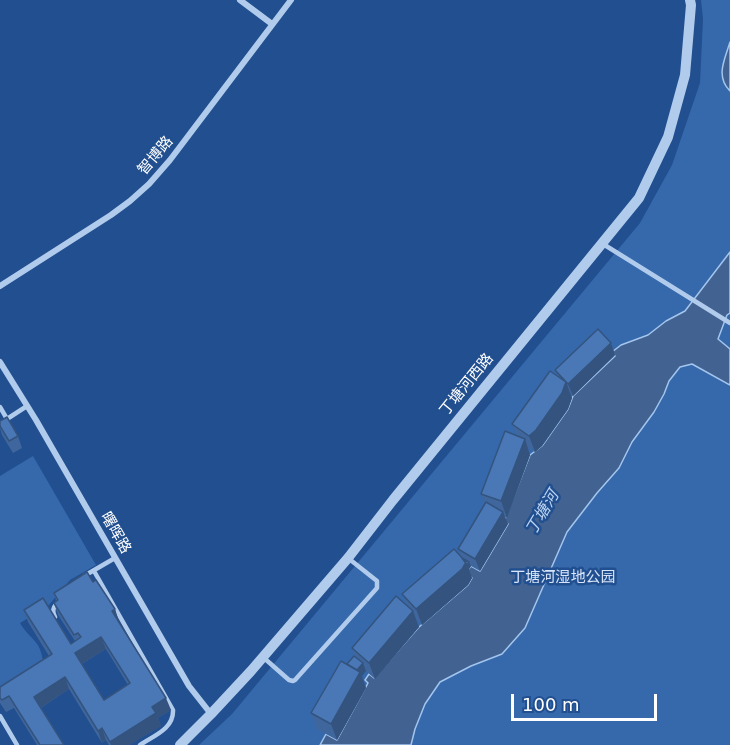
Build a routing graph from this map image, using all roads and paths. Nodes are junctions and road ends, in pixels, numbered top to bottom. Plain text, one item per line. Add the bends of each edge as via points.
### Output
1 (240, 0) edge
2 (291, 0) edge
3 (690, 0) edge
4 (272, 24) junction
5 (603, 244) junction
6 (0, 286) edge
7 (730, 322) edge
8 (0, 362) edge
9 (27, 406) junction
10 (0, 407) edge
11 (115, 558) junction
12 (348, 558) junction
13 (94, 571) junction
14 (74, 581) edge
15 (60, 599) edge
16 (55, 617) edge
17 (262, 657) junction
18 (211, 714) junction
19 (0, 716) edge
20 (17, 745) edge
21 (140, 745) edge
22 (180, 745) edge

1 - 4 street
2 - 4 street, 智博路
3 - 5 street, 丁塘河西路 via 685,75 668,137 639,198
4 - 6 street, 智博路 via 149,184 111,215
5 - 7 lane
5 - 12 street, 丁塘河西路
8 - 9 street, 曙晖路
9 - 10 lane via 7,419
9 - 11 street, 曙晖路
11 - 13 lane
11 - 18 street, 曙晖路 via 189,686
12 - 17 street, 丁塘河西路
12 - 17 lane via 377,581 377,588 295,680 289,680
13 - 14 lane
13 - 21 lane via 173,710 174,718 169,725
15 - 16 lane via 53,608
17 - 18 street, 丁塘河西路
18 - 22 street, 丁塘河西路
19 - 20 lane

